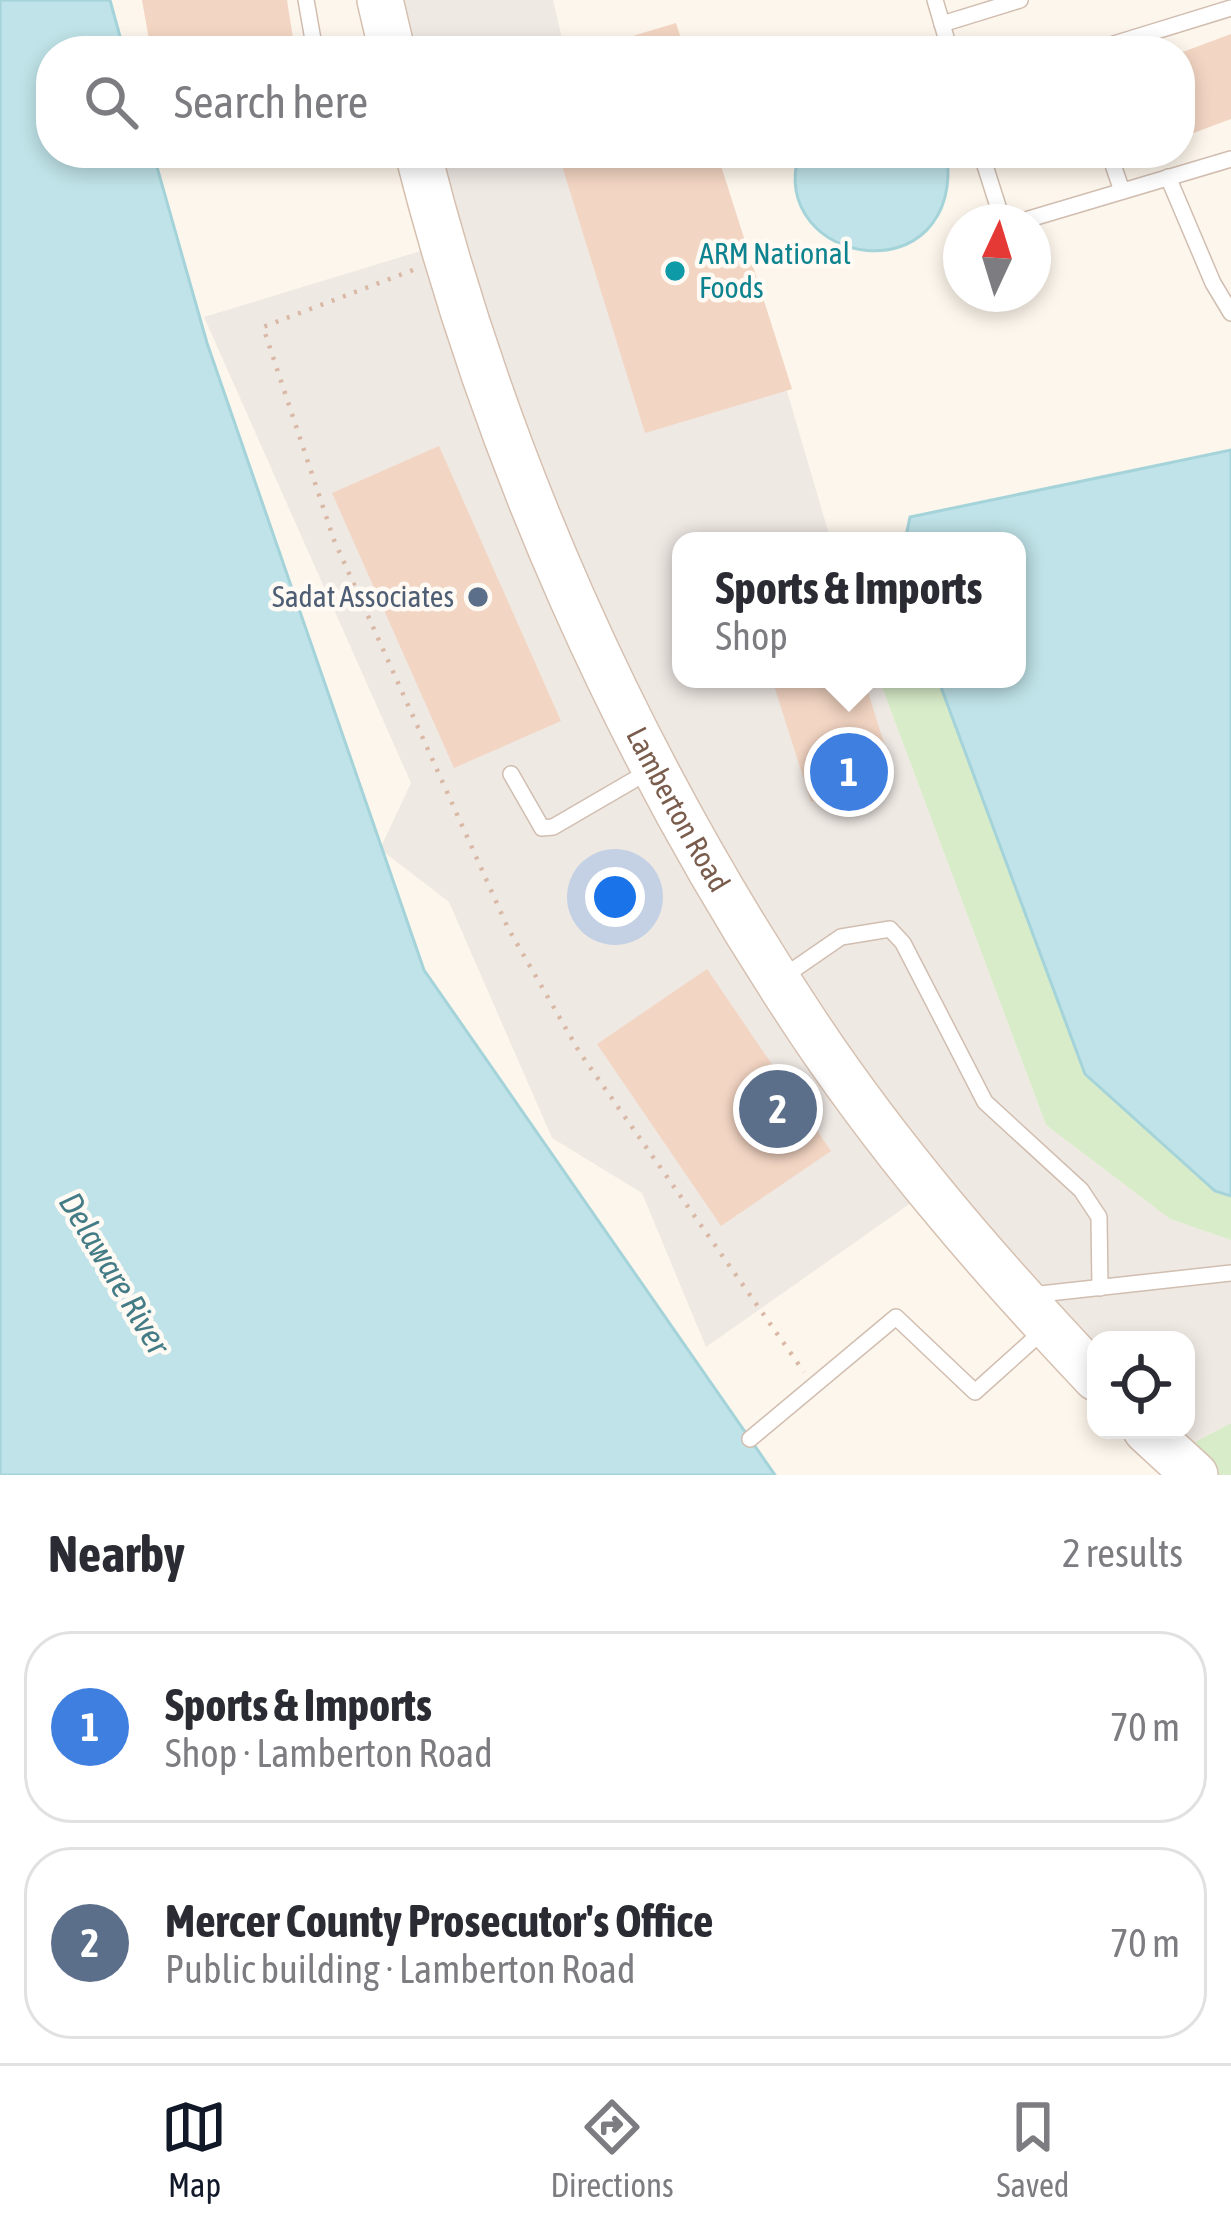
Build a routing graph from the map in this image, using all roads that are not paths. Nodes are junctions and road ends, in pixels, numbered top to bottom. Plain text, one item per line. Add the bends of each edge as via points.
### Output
1 (306, 0) edge
2 (380, 0) edge
3 (934, 0) edge
4 (1019, 0) edge
5 (1231, 8) edge
6 (942, 24) junction
7 (312, 36) edge
8 (387, 36) edge
9 (946, 36) edge
10 (1139, 36) edge
11 (1231, 159) edge
12 (422, 168) edge
13 (987, 168) edge
14 (1114, 168) edge
15 (1168, 178) junction
16 (1122, 191) junction
17 (998, 204) edge
18 (1051, 212) edge
19 (1231, 313) edge
20 (654, 768) junction
21 (511, 774) dead end
22 (778, 980) junction
23 (1231, 1274) edge
24 (1100, 1288) junction
25 (1034, 1312) junction
26 (1087, 1368) edge
27 (750, 1439) dead end
28 (1156, 1439) edge
29 (1195, 1475) edge

1 - 7 lane
2 - 8 street
3 - 6 lane
4 - 6 lane
5 - 10 lane
6 - 9 lane
11 - 15 lane
12 - 20 street, Lamberton Road via 542,526
13 - 17 lane
14 - 16 lane
15 - 16 lane
15 - 19 lane
16 - 18 lane
20 - 21 lane via 542,828
20 - 22 street, Lamberton Road
22 - 24 lane via 841,938 890,929 985,1102 1099,1216
22 - 25 street, Lamberton Road via 936,1199
23 - 24 lane
24 - 25 lane
25 - 26 street, Lamberton Road
25 - 27 lane via 975,1393 896,1317
28 - 29 street

